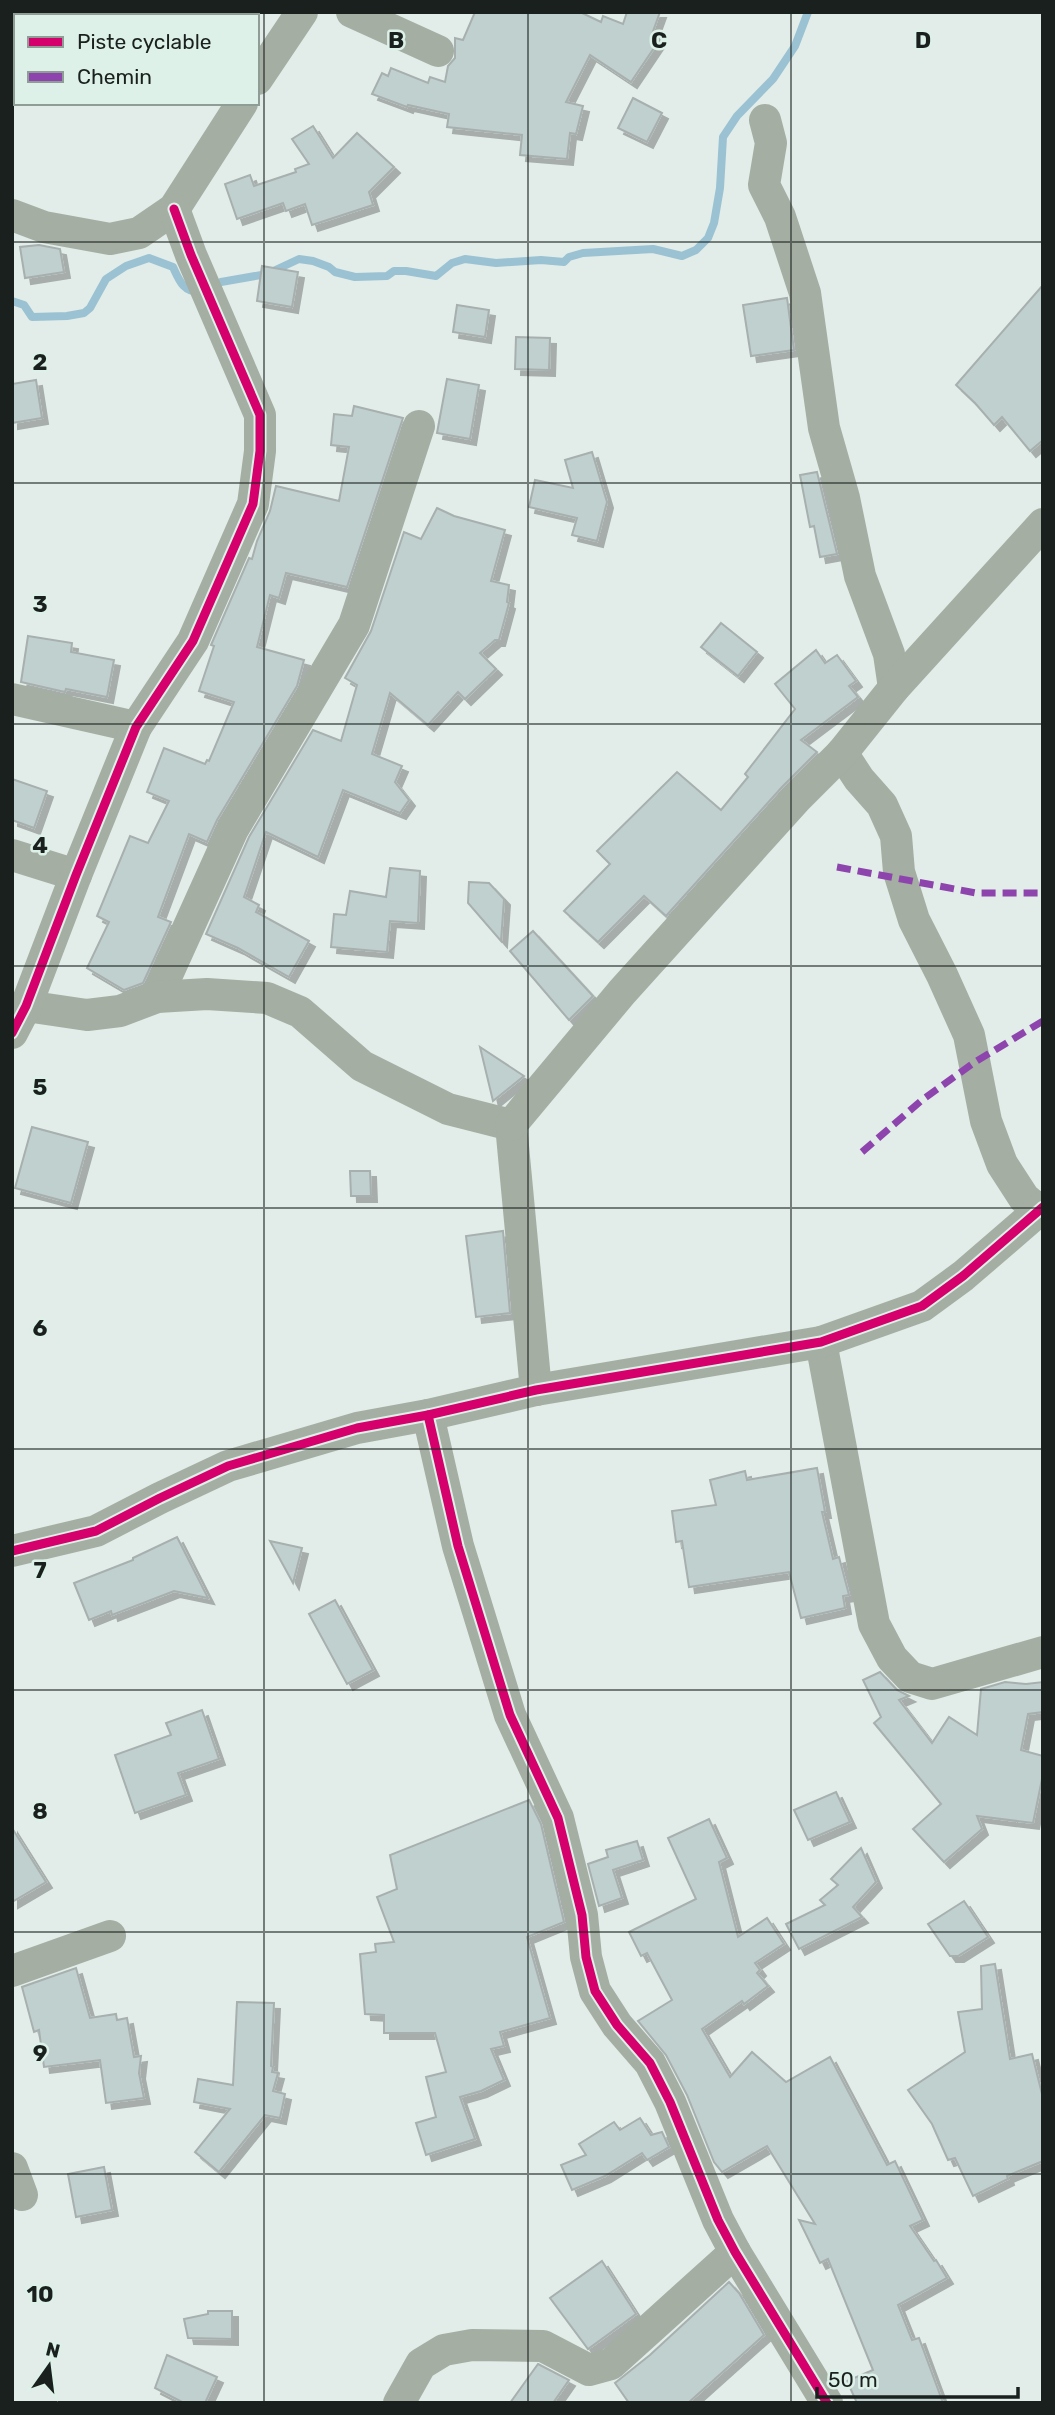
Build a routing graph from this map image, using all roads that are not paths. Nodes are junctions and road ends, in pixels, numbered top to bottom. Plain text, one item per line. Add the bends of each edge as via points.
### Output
1 (302, 12) edge
2 (352, 12) edge
3 (438, 51) dead end
4 (259, 76) edge
5 (241, 105) edge
6 (765, 120) dead end
7 (174, 209) junction
8 (12, 215) edge
9 (419, 426) dead end
10 (1043, 524) edge
11 (894, 688) junction
12 (12, 699) edge
13 (136, 727) junction
14 (842, 753) junction
15 (12, 855) edge
16 (76, 875) junction
17 (157, 997) junction
18 (19, 1020) edge
19 (511, 1125) junction
20 (1042, 1210) edge
21 (821, 1342) junction
22 (536, 1390) junction
23 (428, 1415) junction
24 (12, 1551) edge
25 (1043, 1652) edge
26 (110, 1936) dead end
27 (12, 1971) edge
28 (735, 2252) junction
29 (400, 2403) edge
30 (827, 2403) edge

1 - 4 street
2 - 3 street
5 - 7 street
6 - 11 street via 771,143 764,185 780,217 805,293 824,428 860,576 889,654
7 - 8 street via 139,233 110,239 44,227
7 - 13 street via 260,415 260,451 253,504 193,641
9 - 17 street via 354,625 233,829
10 - 11 street
11 - 14 street
12 - 13 street
13 - 16 street
14 - 19 street via 622,992
14 - 20 street via 882,805 896,836 899,872 914,920 969,1035 986,1121 1002,1164 1024,1198
15 - 16 street
16 - 18 street
17 - 18 street via 120,1011
17 - 19 street via 267,998 300,1012 362,1066 447,1109
19 - 22 street
20 - 21 street via 922,1306
21 - 22 street
21 - 25 street via 874,1624 892,1658 910,1677 932,1684
22 - 23 street
23 - 24 street via 357,1428 228,1466 96,1531
23 - 28 street via 458,1546 510,1715 558,1818 582,1915 594,1991 650,2063
26 - 27 street
28 - 29 street via 611,2364 589,2370 543,2346 472,2345 444,2350 421,2364
28 - 30 street

